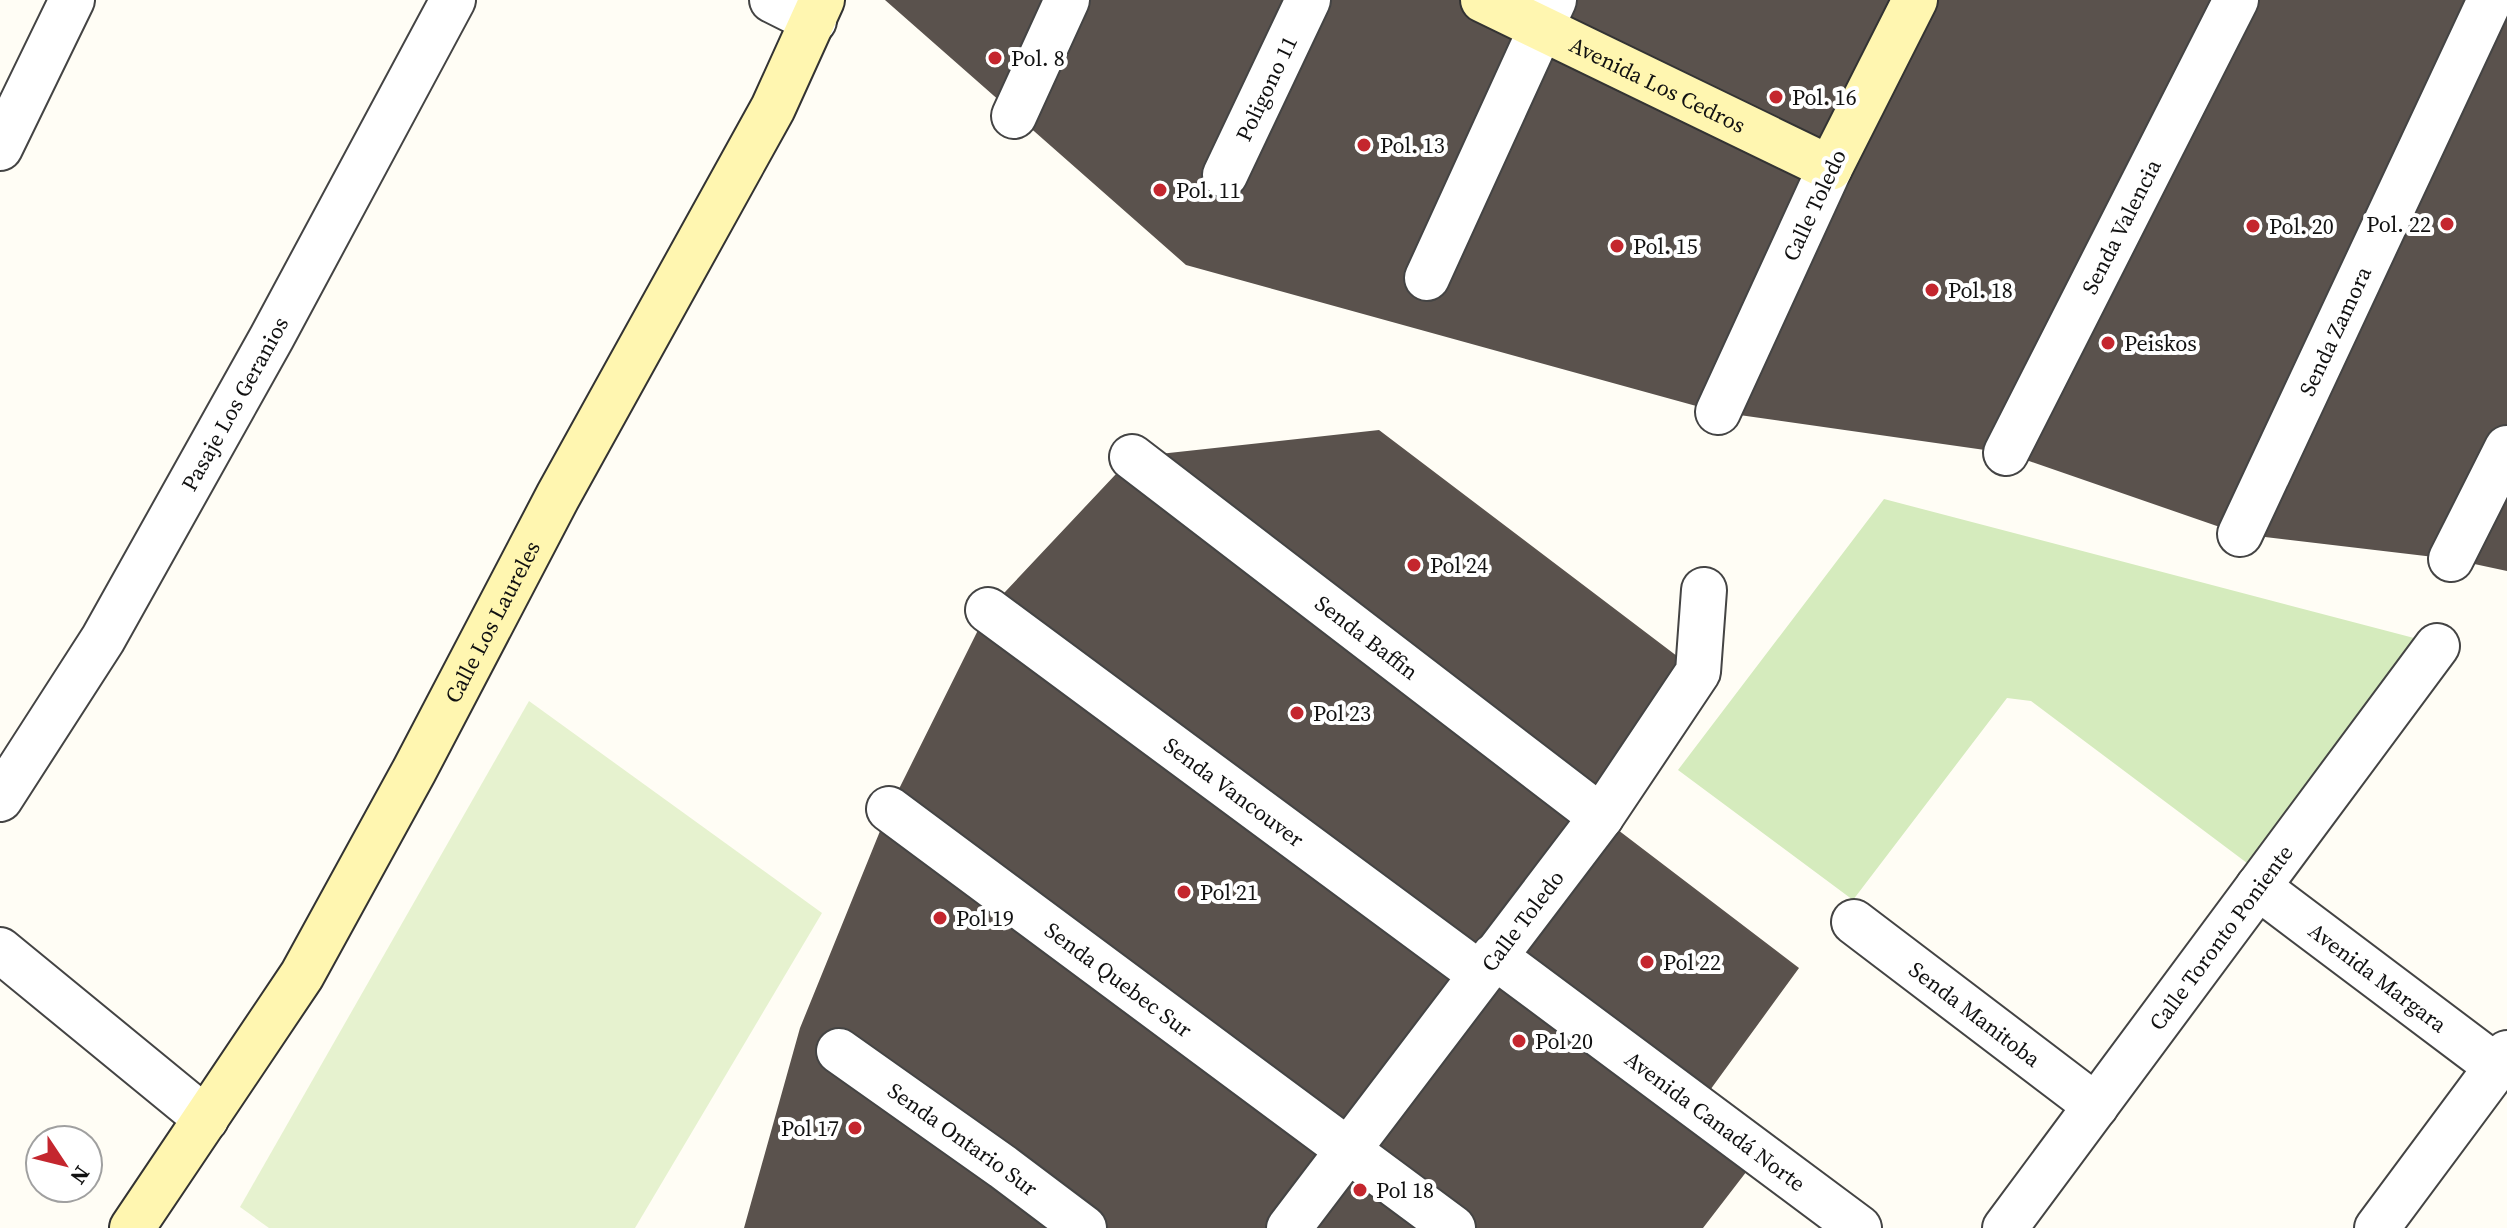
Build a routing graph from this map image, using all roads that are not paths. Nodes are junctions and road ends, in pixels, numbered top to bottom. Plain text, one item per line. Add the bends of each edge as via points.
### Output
1 (72, 0) edge
2 (453, 0) edge
3 (772, 0) edge
4 (1067, 0) edge
5 (1308, 0) edge
6 (1483, 0) edge
7 (1915, 0) edge
8 (2236, 0) edge
9 (2490, 0) edge
10 (818, 10) edge
11 (1547, 13) edge
12 (1014, 116) dead end
13 (0, 148) edge
14 (1830, 168) junction
15 (1225, 175) dead end
16 (1427, 278) dead end
17 (1718, 412) dead end
18 (2507, 448) edge
19 (2006, 453) dead end
20 (1132, 457) dead end
21 (2240, 534) dead end
22 (2451, 559) dead end
23 (1704, 590) dead end
24 (988, 610) dead end
25 (2437, 646) dead end
26 (0, 799) edge
27 (889, 809) dead end
28 (1601, 817) junction
29 (2258, 887) junction
30 (1854, 922) dead end
31 (0, 950) edge
32 (1487, 965) junction
33 (839, 1051) dead end
34 (2502, 1060) edge
35 (2096, 1106) junction
36 (206, 1119) junction
37 (1348, 1151) junction
38 (132, 1228) edge
39 (1084, 1228) edge
40 (1289, 1228) edge
41 (1453, 1228) edge
42 (1859, 1228) edge
43 (2005, 1228) edge
44 (2377, 1228) edge

1 - 13 street
2 - 26 street, Pasaje Los Geranios via 103,639
3 - 10 street
4 - 12 street
5 - 15 street, Poligono 11
6 - 11 street, Avenida Los Cedros
7 - 14 street, Calle Toledo
8 - 19 street, Senda Valencia
9 - 21 street, Senda Zamora
10 - 36 street, Calle Los Laureles via 773,108 302,975
11 - 14 street, Avenida Los Cedros
11 - 16 street
14 - 17 street, Calle Toledo
18 - 22 street
20 - 28 street, Senda Baffin
23 - 28 street, Calle Toledo via 1698,672
24 - 32 street, Senda Vancouver
25 - 29 street, Calle Toronto Poniente
27 - 37 street, Senda Quebec Sur
28 - 32 street, Calle Toledo
29 - 34 street, Avenida Margara
29 - 35 street, Calle Toronto Poniente
30 - 35 street, Senda Manitoba
31 - 36 street
32 - 37 street, Calle Toledo
32 - 42 street, Avenida Canadá Norte
33 - 39 street, Senda Ontario Sur
34 - 44 street
35 - 43 street, Calle Toronto Poniente
36 - 38 street, Calle Los Laureles
37 - 40 street, Calle Toledo
37 - 41 street, Senda Quebec Sur

